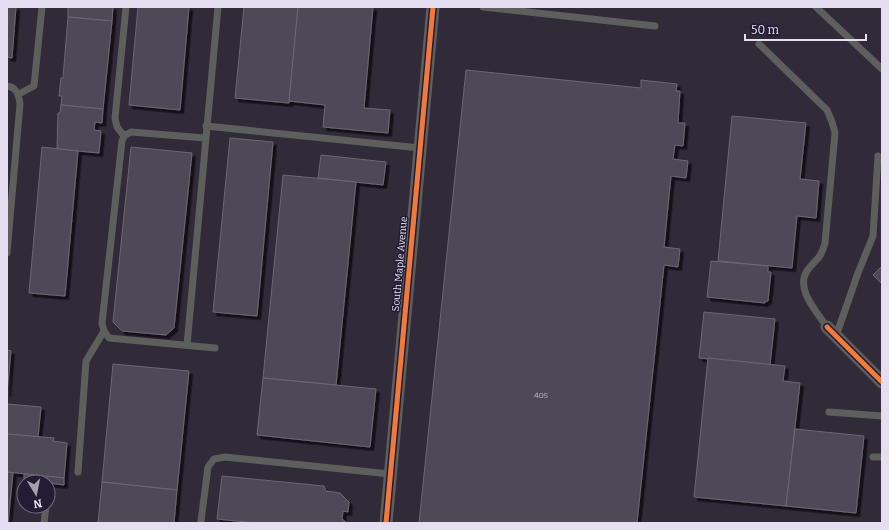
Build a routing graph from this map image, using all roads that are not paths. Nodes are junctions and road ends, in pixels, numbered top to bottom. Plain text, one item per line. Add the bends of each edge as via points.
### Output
1 (42, 7) edge
2 (126, 7) edge
3 (218, 7) edge
4 (433, 7) edge
5 (483, 7) edge
6 (816, 7) edge
7 (655, 26) dead end
8 (759, 44) dead end
9 (882, 69) edge
10 (7, 86) edge
11 (19, 94) junction
12 (206, 126) junction
13 (124, 136) junction
14 (205, 138) junction
15 (420, 148) junction
16 (882, 159) edge
17 (7, 248) edge
18 (104, 331) junction
19 (832, 331) junction
20 (187, 345) junction
21 (215, 348) dead end
22 (882, 382) edge
23 (829, 412) dead end
24 (882, 416) edge
25 (873, 457) dead end
26 (882, 457) edge
27 (78, 472) dead end
28 (390, 474) junction
29 (201, 521) dead end
30 (386, 523) edge

1 - 11 lane via 34,86
2 - 13 lane via 115,118 117,127
3 - 12 lane
4 - 15 street, South Maple Avenue
5 - 7 lane
6 - 9 lane
8 - 19 lane via 826,110 835,133 825,243 821,256 808,270 803,283 806,294
10 - 11 lane via 11,86
11 - 17 lane
12 - 14 lane
12 - 15 lane
13 - 14 lane via 131,132
13 - 18 lane via 102,323
14 - 20 lane
15 - 28 street, South Maple Avenue
16 - 19 lane via 878,156 873,236
18 - 20 lane via 109,338
18 - 27 lane via 86,361
19 - 22 street
20 - 21 lane
23 - 24 lane
25 - 26 lane
28 - 29 lane via 214,458 208,467
28 - 30 street, South Maple Avenue

